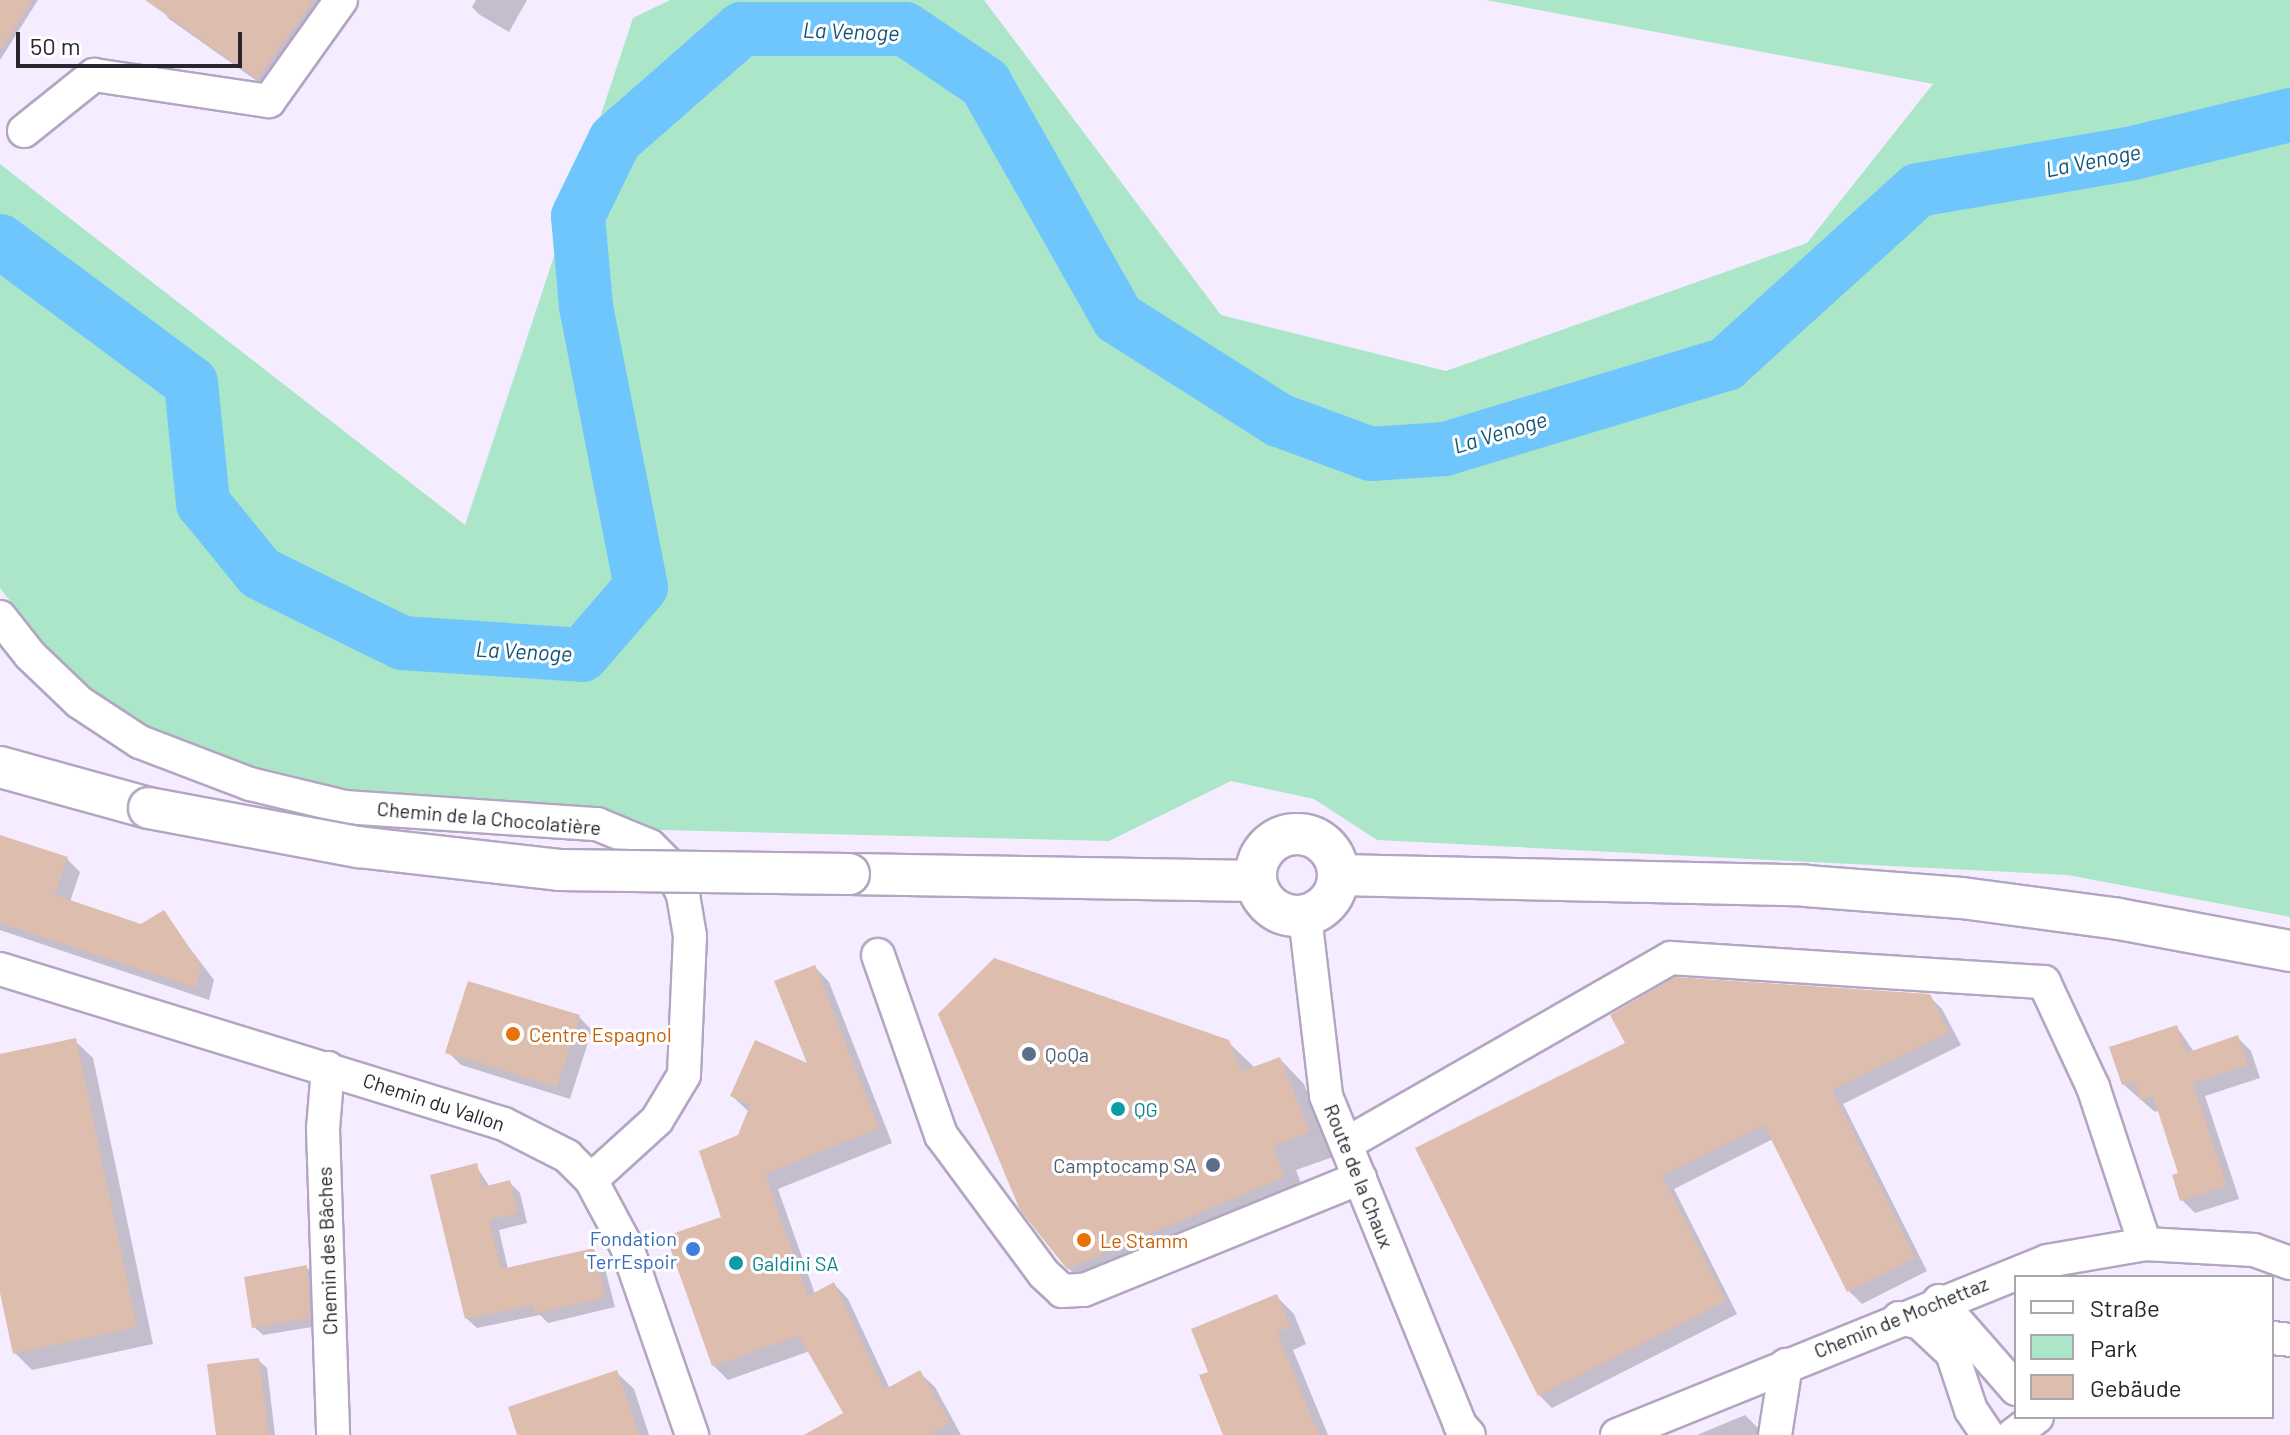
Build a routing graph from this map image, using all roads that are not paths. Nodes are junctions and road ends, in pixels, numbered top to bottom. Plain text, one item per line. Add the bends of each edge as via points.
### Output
1 (341, 0) edge
2 (24, 131) dead end
3 (0, 617) edge
4 (0, 767) edge
5 (1339, 875) junction
6 (1256, 881) junction
7 (1305, 916) junction
8 (2290, 951) edge
9 (878, 955) dead end
10 (0, 969) edge
11 (328, 1068) junction
12 (1346, 1144) junction
13 (1360, 1178) junction
14 (591, 1180) junction
15 (2145, 1244) junction
16 (2290, 1263) edge
17 (2021, 1275) edge
18 (2010, 1281) edge
19 (1939, 1301) junction
20 (1899, 1318) junction
21 (1786, 1365) junction
22 (2014, 1387) edge
23 (2034, 1419) edge
24 (1978, 1427) edge
25 (1462, 1432) edge
26 (333, 1435) edge
27 (692, 1435) edge
28 (1617, 1435) edge
29 (1775, 1435) edge
30 (2013, 1435) edge

1 - 2 street via 269,101 94,75
3 - 14 street, Chemin de la Chocolatière via 49,674 115,726 140,742 250,784 345,807 597,824 650,846 667,863 683,895 690,936 684,1075 657,1120
4 - 6 main road, bridge via 149,808 358,847 559,870
5 - 6 main road via 1321,841 1295,834 1270,844
5 - 7 main road via 1329,902
5 - 8 main road via 1806,886 1962,898 2119,919
6 - 7 main road via 1268,904 1291,916
7 - 12 street, Route de la Chaux via 1326,1096
9 - 13 street via 941,1135 1062,1291 1084,1290
10 - 11 street, Chemin du Vallon
11 - 14 street, Chemin du Vallon via 539,1138
11 - 26 street, Chemin des Bâches via 323,1129
12 - 13 street, Route de la Chaux
12 - 15 street via 1671,958 2044,982 2093,1087
13 - 25 street, Route de la Chaux
14 - 27 street, Chemin du Vallon via 627,1247
15 - 16 street, Chemin de Mochettaz via 2254,1250
15 - 17 street, Chemin de Mochettaz via 2047,1261
18 - 19 street, Chemin de Mochettaz
19 - 20 street, Chemin de Mochettaz
19 - 22 street
20 - 21 street, Chemin de Mochettaz
20 - 24 street via 1938,1335 1952,1353
21 - 28 street, Chemin de Mochettaz
21 - 29 street
23 - 30 street

